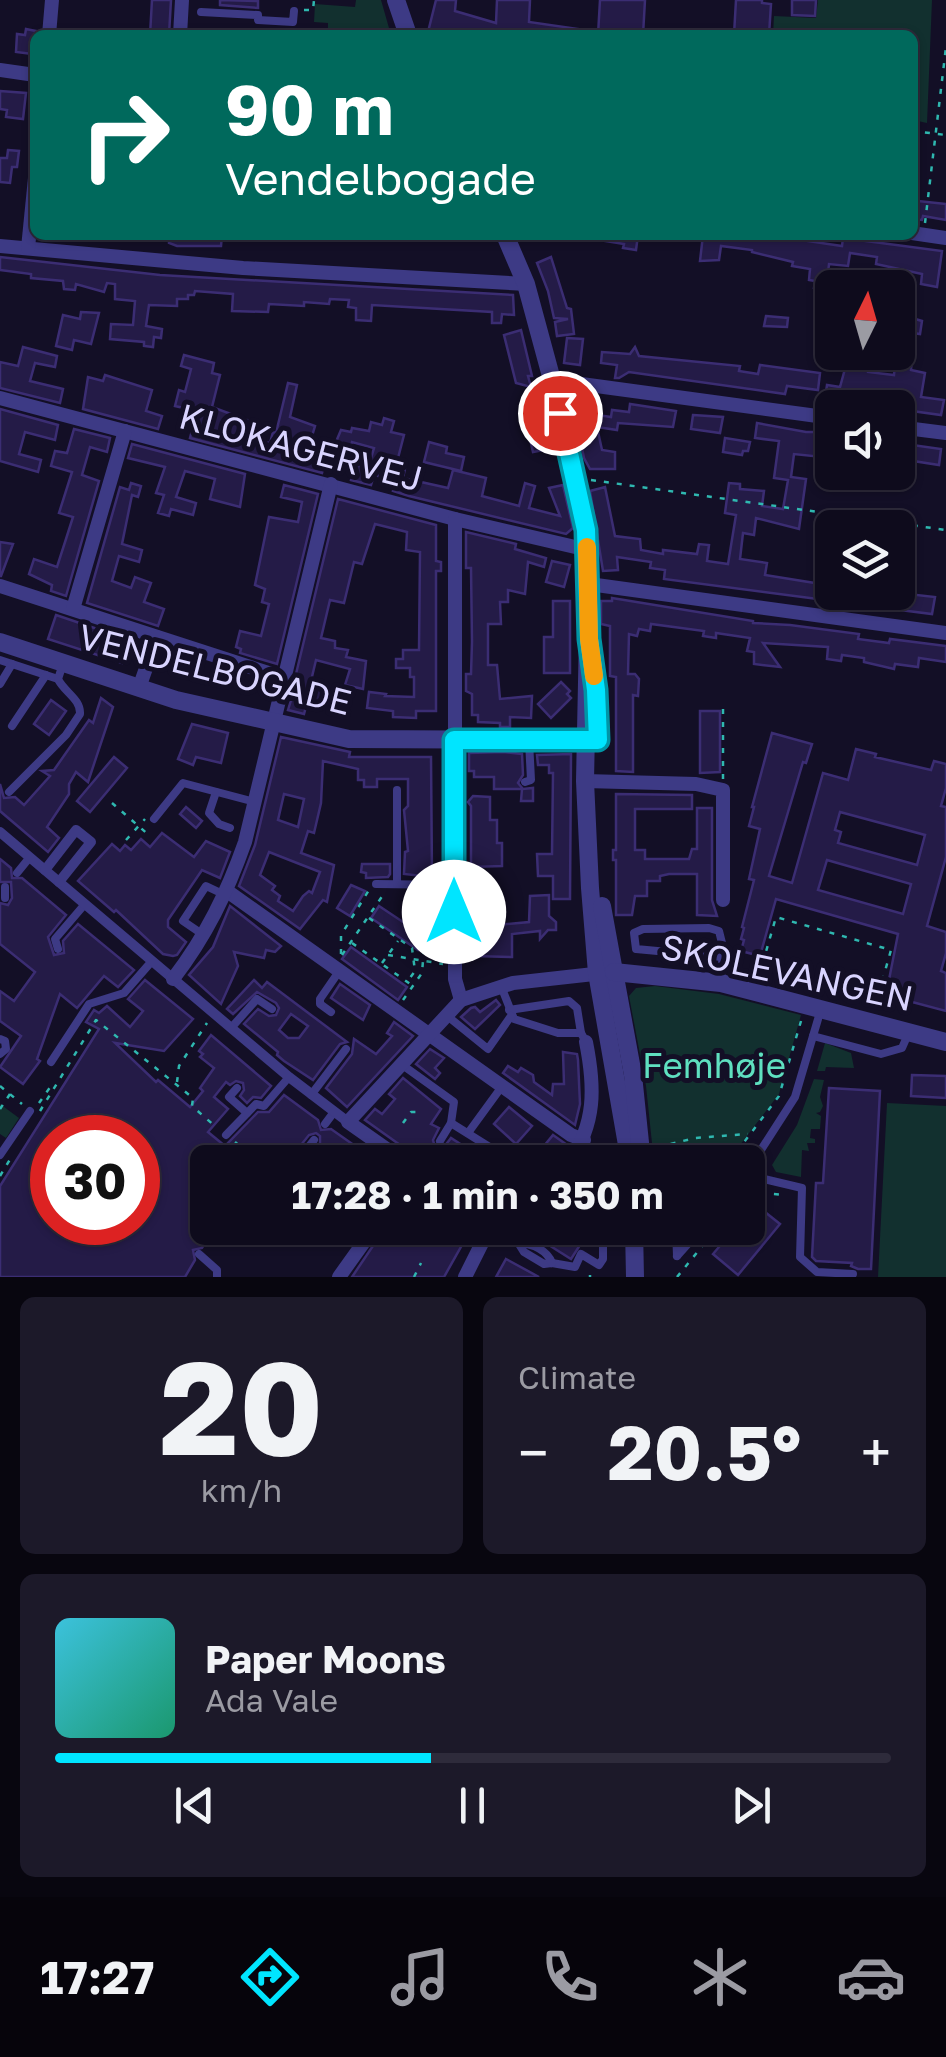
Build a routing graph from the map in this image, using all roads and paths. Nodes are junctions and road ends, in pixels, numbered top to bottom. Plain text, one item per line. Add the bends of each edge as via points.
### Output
1 (52, 0) edge
2 (182, 0) edge
3 (314, 0) edge
4 (396, 0) edge
5 (294, 10) joint
6 (201, 12) dead end
7 (286, 22) junction
8 (49, 30) edge
9 (180, 30) edge
10 (285, 30) edge
11 (406, 30) edge
12 (946, 48) edge
13 (0, 70) edge
14 (30, 75) edge
15 (918, 131) edge
16 (938, 134) junction
17 (946, 136) edge
18 (30, 228) edge
19 (918, 234) edge
20 (946, 238) edge
21 (507, 240) edge
22 (0, 246) edge
23 (28, 248) junction
24 (526, 284) junction
25 (552, 380) junction
26 (0, 398) edge
27 (815, 416) edge
28 (915, 429) edge
29 (125, 432) junction
30 (946, 434) edge
31 (575, 478) junction
32 (331, 484) junction
33 (455, 519) junction
34 (946, 530) edge
35 (588, 550) junction
36 (589, 584) junction
37 (0, 586) edge
38 (73, 608) junction
39 (946, 634) edge
40 (157, 636) junction
41 (0, 642) edge
42 (0, 660) edge
43 (12, 664) junction
44 (60, 671) junction
45 (46, 675) junction
46 (286, 679) junction
47 (0, 684) edge
48 (140, 688) junction
49 (723, 706) dead end
50 (276, 722) junction
51 (12, 726) dead end
52 (454, 740) junction
53 (529, 740) junction
54 (592, 740) junction
55 (591, 781) junction
56 (525, 782) dead end
57 (398, 790) dead end
58 (723, 790) junction
59 (9, 792) dead end
60 (216, 792) junction
61 (256, 802) junction
62 (112, 803) dead end
63 (154, 819) joint
64 (138, 826) junction
65 (230, 828) dead end
66 (0, 832) edge
67 (150, 836) dead end
68 (126, 840) dead end
69 (30, 858) junction
70 (44, 870) junction
71 (17, 873) dead end
72 (59, 882) junction
73 (380, 884) junction
74 (397, 884) junction
75 (454, 885) junction
76 (5, 887) dead end
77 (226, 893) junction
78 (5, 898) dead end
79 (723, 900) dead end
80 (85, 904) junction
81 (368, 917) junction
82 (204, 936) junction
83 (399, 940) junction
84 (351, 942) junction
85 (424, 948) dead end
86 (58, 949) dead end
87 (388, 955) junction
88 (722, 956) junction
89 (414, 959) junction
90 (152, 960) junction
91 (423, 960) junction
92 (339, 964) junction
93 (382, 964) junction
94 (454, 966) junction
95 (606, 972) junction
96 (173, 979) junction
97 (407, 982) junction
98 (721, 983) junction
99 (413, 986) junction
100 (501, 986) junction
101 (754, 992) junction
102 (460, 1000) junction
103 (814, 1007) junction
104 (272, 1009) dead end
105 (396, 1009) junction
106 (331, 1012) dead end
107 (510, 1012) junction
108 (214, 1014) junction
109 (446, 1015) junction
110 (871, 1022) junction
111 (231, 1028) junction
112 (429, 1032) junction
113 (909, 1032) junction
114 (813, 1036) junction
115 (583, 1037) junction
116 (0, 1039) edge
117 (946, 1042) edge
118 (346, 1049) dead end
119 (488, 1050) junction
120 (0, 1054) edge
121 (51, 1062) dead end
122 (400, 1064) junction
123 (71, 1065) junction
124 (478, 1067) junction
125 (60, 1068) dead end
126 (289, 1077) junction
127 (177, 1083) junction
128 (503, 1085) junction
129 (0, 1086) edge
130 (237, 1088) dead end
131 (55, 1089) junction
132 (10, 1094) junction
133 (311, 1094) junction
134 (0, 1109) edge
135 (334, 1112) junction
136 (421, 1112) dead end
137 (247, 1113) junction
138 (33, 1114) junction
139 (348, 1122) junction
140 (403, 1123) dead end
141 (451, 1123) junction
142 (325, 1124) dead end
143 (468, 1133) junction
144 (226, 1134) junction
145 (750, 1135) junction
146 (314, 1140) dead end
147 (440, 1141) dead end
148 (583, 1142) junction
149 (239, 1145) edge
150 (310, 1145) edge
151 (370, 1145) edge
152 (486, 1145) edge
153 (581, 1145) edge
154 (587, 1145) edge
155 (637, 1145) edge
156 (676, 1145) edge
157 (742, 1145) edge
158 (764, 1145) edge
159 (18, 1146) dead end
160 (0, 1155) edge
161 (0, 1176) edge
162 (765, 1179) edge
163 (765, 1193) edge
164 (791, 1194) dead end
165 (359, 1245) edge
166 (478, 1245) edge
167 (534, 1245) edge
168 (603, 1245) edge
169 (634, 1245) edge
170 (644, 1245) edge
171 (676, 1245) edge
172 (686, 1245) edge
173 (703, 1245) edge
174 (199, 1254) dead end
175 (420, 1262) dead end
176 (853, 1274) dead end
177 (218, 1277) edge
178 (339, 1277) edge
179 (414, 1277) edge
180 (466, 1277) edge
181 (634, 1277) edge
182 (644, 1277) edge
183 (676, 1277) edge

1 - 8 street
2 - 9 street
3 - 5 path via 313,10
4 - 11 street
5 - 7 lane via 293,22
6 - 7 lane
7 - 10 lane
12 - 16 path
13 - 14 street
15 - 16 path
16 - 17 path
16 - 19 path
18 - 23 street
19 - 20 street
21 - 24 street
22 - 23 street
23 - 24 street
24 - 25 street
25 - 27 street
25 - 31 street
26 - 29 street, KLOKAGERVEJ
28 - 30 street
29 - 32 street, KLOKAGERVEJ
29 - 38 street
31 - 34 path
31 - 35 street
32 - 33 street, KLOKAGERVEJ
32 - 46 street
33 - 35 street, KLOKAGERVEJ
33 - 52 street
35 - 36 street
36 - 39 street
36 - 54 street
37 - 38 street
38 - 40 street
40 - 46 street
40 - 48 street
41 - 44 street, VENDELBOGADE
42 - 43 lane
43 - 45 lane
43 - 47 lane
44 - 45 lane
44 - 48 street, VENDELBOGADE
44 - 59 lane via 80,714
45 - 51 lane
46 - 50 street
48 - 50 street, VENDELBOGADE
49 - 58 path
50 - 52 street, VENDELBOGADE via 349,738
50 - 61 street
52 - 53 street, VENDELBOGADE
52 - 75 street
53 - 54 street, VENDELBOGADE
53 - 56 lane via 531,780
54 - 55 street
55 - 58 street
55 - 95 street
57 - 74 lane
58 - 79 street
60 - 61 lane
60 - 63 lane via 183,784
60 - 65 lane via 209,813
61 - 77 street
62 - 64 path
63 - 64 path via 148,816
64 - 67 path
64 - 68 path
66 - 69 street
69 - 70 street
69 - 71 lane
70 - 72 street
70 - 72 street via 76,830 85,835 91,842
72 - 80 street
73 - 74 lane
73 - 81 path via 384,893
73 - 92 path via 370,888 342,936
74 - 75 lane
75 - 94 street
76 - 78 lane
77 - 82 street
77 - 82 lane via 206,886 184,922
77 - 92 street
80 - 86 lane via 51,937
80 - 90 street
81 - 83 path
81 - 84 path
82 - 96 street
83 - 87 path
83 - 89 path via 412,948
84 - 92 path
84 - 93 path
85 - 91 path
87 - 89 path
87 - 93 path
88 - 88 lane via 719,931 709,928 643,930 632,940 636,949
88 - 98 lane
89 - 91 path
89 - 97 path via 416,971
90 - 96 street
90 - 121 lane via 124,994 89,1004
91 - 94 path
91 - 99 path
92 - 105 street
92 - 106 lane via 320,999
93 - 97 path
94 - 102 street
95 - 98 street, SKOLEVANGEN
95 - 100 street
95 - 155 street via 633,1075
96 - 108 street
97 - 99 path
98 - 101 street, SKOLEVANGEN
99 - 105 path
100 - 102 street
100 - 107 lane
101 - 103 street, SKOLEVANGEN
101 - 110 path via 776,917 890,950
102 - 109 street
103 - 110 street, SKOLEVANGEN
103 - 114 lane
103 - 145 path via 780,1094
104 - 111 lane via 257,1000
105 - 112 street
107 - 115 lane via 520,1022
107 - 115 lane via 575,1003
107 - 119 lane
108 - 111 street
108 - 127 path via 179,1066
109 - 112 street
109 - 119 lane
110 - 113 street, SKOLEVANGEN
111 - 126 street
112 - 122 street
112 - 124 street
113 - 114 lane via 902,1048 888,1055
113 - 117 street, SKOLEVANGEN
114 - 158 lane via 795,1097
115 - 148 street via 591,1112
116 - 120 lane via 6,1048
118 - 133 lane
119 - 124 lane
122 - 139 street
122 - 141 lane via 454,1102
123 - 125 path via 65,1061
123 - 127 path via 96,1020
123 - 131 path
124 - 128 street
126 - 133 street
126 - 137 lane via 264,1106
127 - 144 path via 193,1098 192,1106
128 - 143 lane
128 - 148 street
129 - 132 path
130 - 137 lane via 229,1097
131 - 138 path
131 - 138 path
132 - 134 path
132 - 138 path
133 - 135 street
135 - 139 street
135 - 142 lane
136 - 140 path via 411,1112
137 - 144 lane
138 - 160 lane
139 - 151 street
141 - 143 lane
141 - 147 lane
143 - 152 lane
144 - 149 path
145 - 156 path
145 - 157 path
146 - 150 lane
148 - 153 street
148 - 154 lane
159 - 161 path
162 - 176 lane via 802,1188 800,1258 817,1272
163 - 164 path
165 - 178 street
166 - 180 street
167 - 168 lane via 552,1262 574,1267 581,1254 599,1265
169 - 181 street
170 - 182 street
171 - 172 lane via 676,1256
173 - 183 path
174 - 177 lane
175 - 179 path

